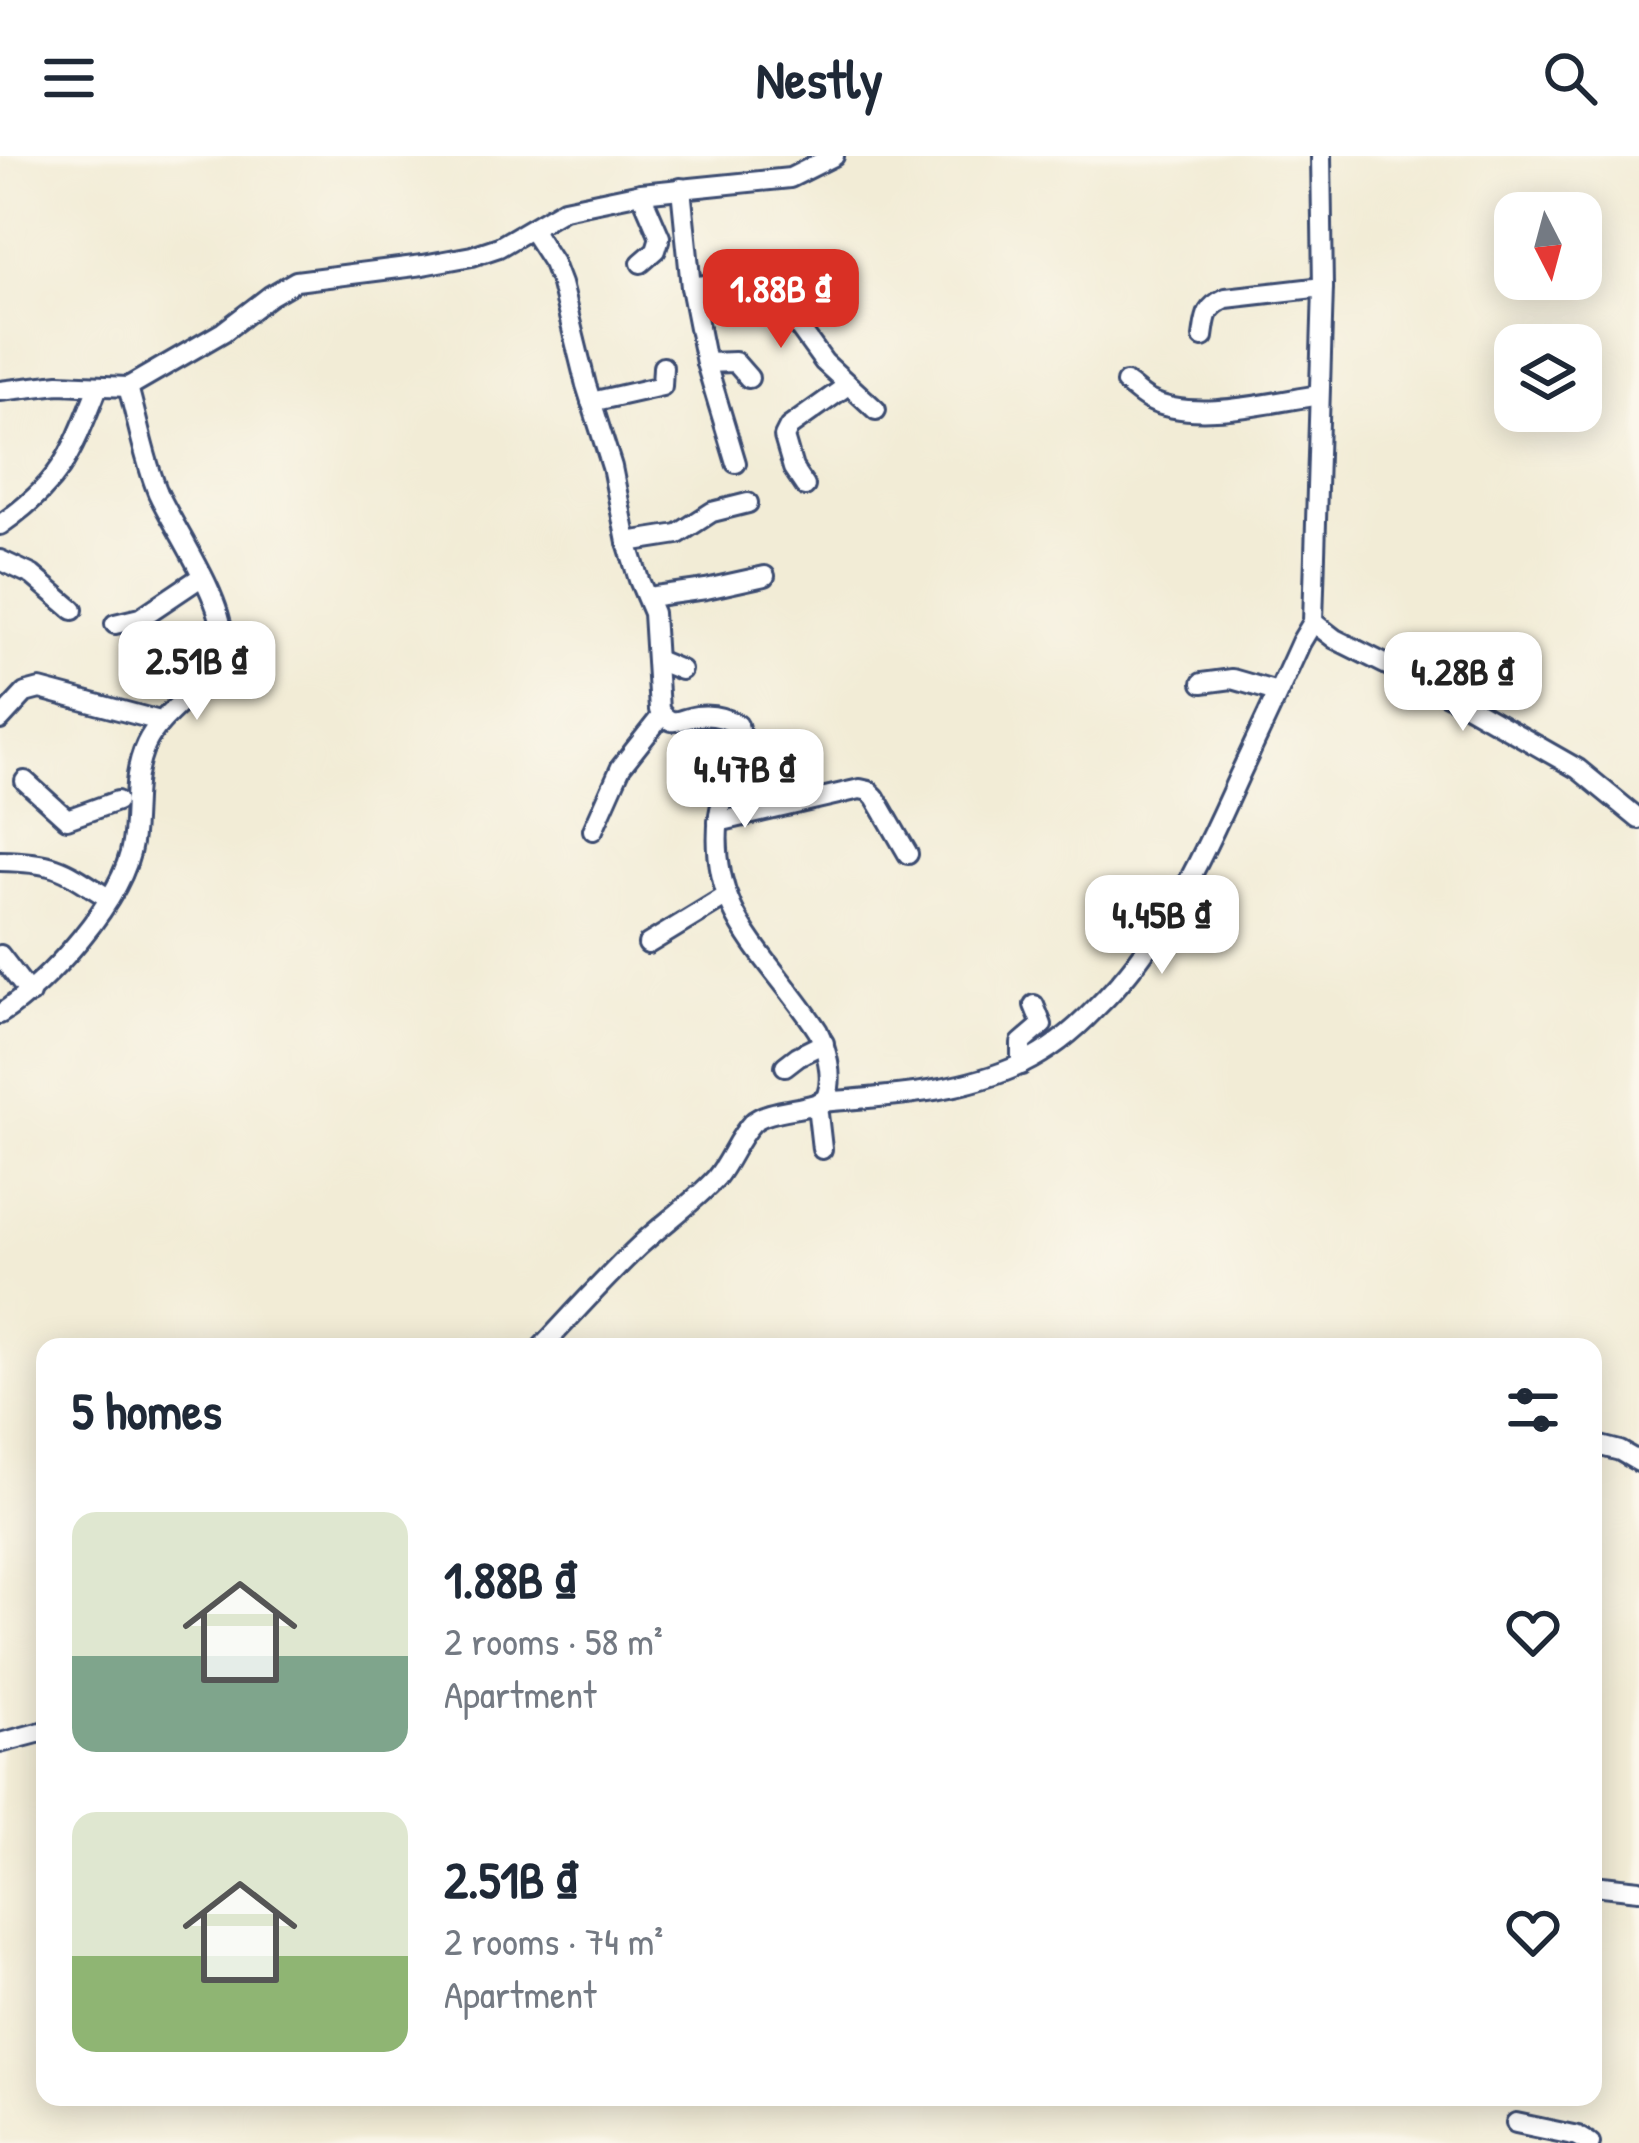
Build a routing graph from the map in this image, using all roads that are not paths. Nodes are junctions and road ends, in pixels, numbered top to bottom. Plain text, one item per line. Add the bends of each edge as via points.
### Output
1 (834, 156) edge
2 (1321, 156) edge
3 (681, 188) junction
4 (641, 193) junction
5 (531, 229) junction
6 (641, 262) dead end
7 (692, 286) junction
8 (1322, 287) junction
9 (1202, 337) dead end
10 (706, 363) junction
11 (663, 367) dead end
12 (749, 378) dead end
13 (1126, 383) dead end
14 (848, 385) junction
15 (98, 387) junction
16 (128, 387) junction
17 (0, 392) edge
18 (1319, 395) junction
19 (592, 402) junction
20 (877, 410) dead end
21 (736, 463) dead end
22 (805, 486) dead end
23 (748, 503) dead end
24 (0, 524) edge
25 (627, 542) junction
26 (0, 560) edge
27 (766, 576) dead end
28 (201, 577) junction
29 (648, 597) junction
30 (73, 610) dead end
31 (1313, 622) junction
32 (115, 624) dead end
33 (657, 660) junction
34 (681, 670) dead end
35 (1202, 683) dead end
36 (1277, 692) junction
37 (662, 715) junction
38 (0, 720) edge
39 (160, 721) junction
40 (25, 781) dead end
41 (127, 799) junction
42 (1639, 819) edge
43 (718, 822) junction
44 (593, 830) dead end
45 (908, 854) dead end
46 (0, 861) edge
47 (725, 897) junction
48 (108, 898) junction
49 (648, 944) dead end
50 (0, 956) edge
51 (30, 994) junction
52 (1034, 1005) dead end
53 (0, 1014) edge
54 (824, 1043) junction
55 (1021, 1064) junction
56 (785, 1066) dead end
57 (820, 1103) junction
58 (822, 1150) dead end
59 (551, 1338) edge
60 (1602, 1446) edge
61 (1639, 1462) edge
62 (36, 1733) edge
63 (0, 1743) edge
64 (1602, 1887) edge
65 (1639, 1890) edge
66 (1516, 2123) dead end
67 (1590, 2143) edge

1 - 3 street via 790,178
2 - 8 street
3 - 4 street
3 - 7 street
4 - 5 street via 564,209
4 - 6 street via 660,237
5 - 16 street via 472,256 296,281
5 - 19 street via 561,284
7 - 10 street
7 - 14 street via 767,283
8 - 9 street via 1211,304
8 - 18 street
10 - 12 street via 735,362
10 - 21 street
11 - 19 street via 662,386
13 - 18 street via 1150,400 1195,410
14 - 20 street
14 - 22 street via 784,437
15 - 16 street
15 - 17 street
15 - 24 street via 60,472
16 - 28 street via 149,469
18 - 31 street
19 - 25 street
23 - 25 street via 678,533
25 - 29 street
26 - 30 street
27 - 29 street
28 - 32 street via 140,618
28 - 39 street via 221,624 220,654
29 - 33 street
31 - 36 street
31 - 42 street via 1578,769
33 - 34 street
33 - 37 street
35 - 36 street via 1232,679
36 - 55 street via 1199,866 1148,952 1081,1023
37 - 43 street via 738,725 742,748
37 - 44 street via 621,767
38 - 39 street via 40,688
39 - 41 street
40 - 41 street via 67,819
41 - 48 street via 132,848
43 - 45 street via 860,789 875,797
43 - 47 street
46 - 48 street via 63,868
47 - 49 street
47 - 54 street
48 - 51 street
50 - 51 street
51 - 53 street
52 - 55 street via 1042,1025 1021,1043
54 - 56 street
54 - 57 street via 828,1083
55 - 57 street via 922,1093
57 - 58 street
57 - 59 street via 752,1123 712,1181
60 - 61 street
62 - 63 street
64 - 65 street
66 - 67 street

